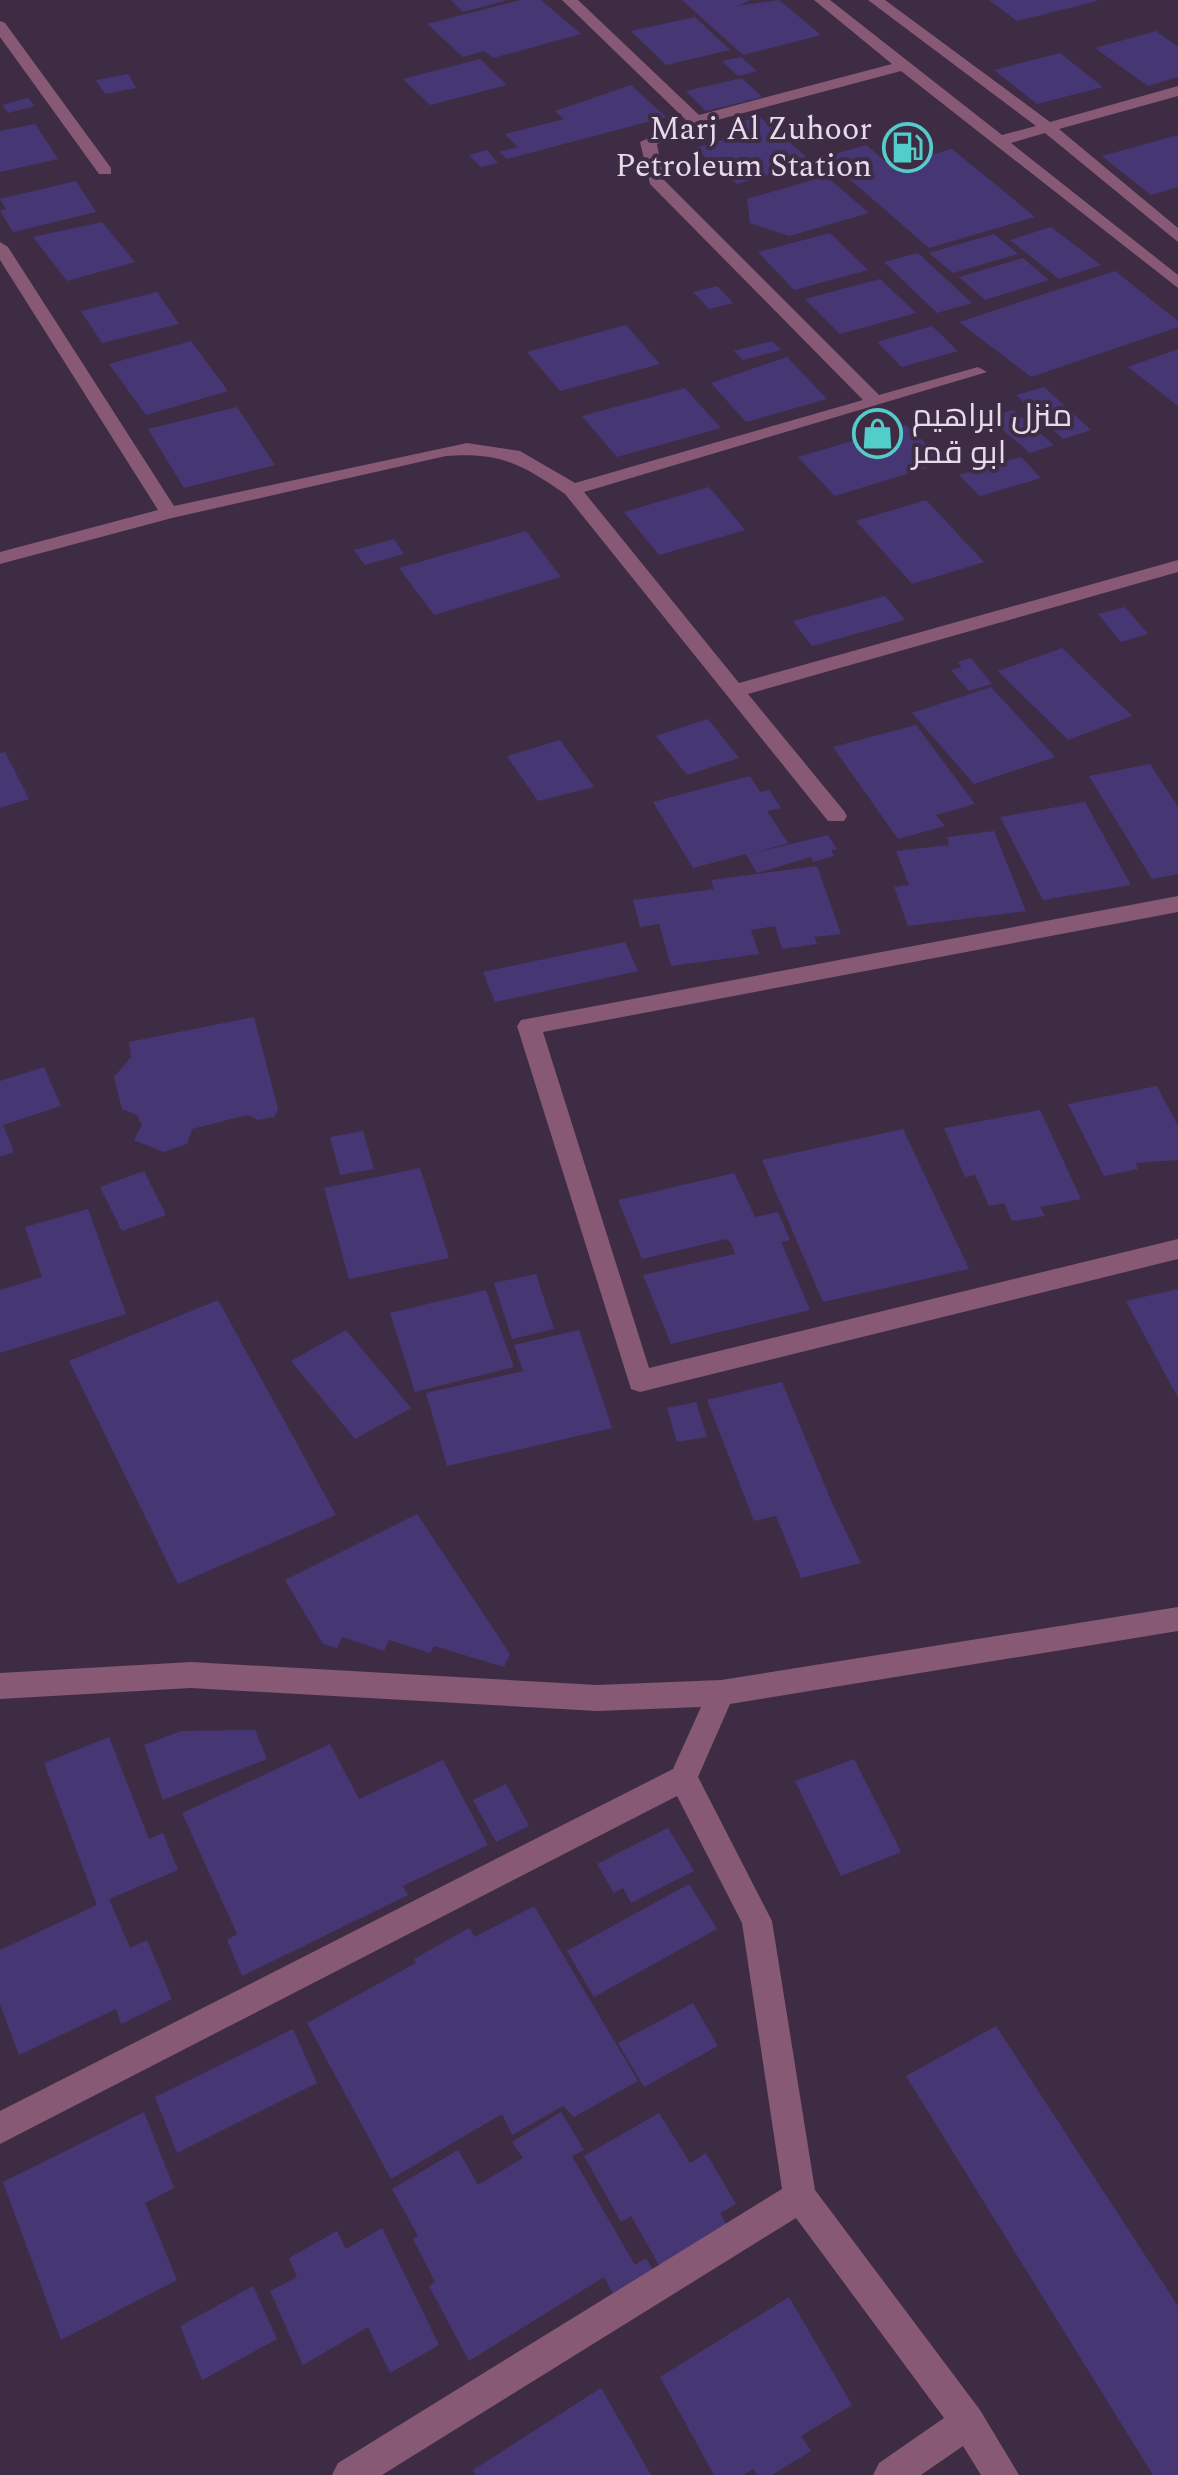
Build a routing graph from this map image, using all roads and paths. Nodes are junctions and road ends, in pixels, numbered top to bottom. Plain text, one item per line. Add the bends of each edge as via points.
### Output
1 (568, 0) edge
2 (821, 0) edge
3 (875, 0) edge
4 (0, 26) edge
5 (902, 66) junction
6 (1178, 92) edge
7 (696, 121) junction
8 (1046, 126) junction
9 (1000, 140) junction
10 (105, 171) dead end
11 (1178, 236) edge
12 (0, 247) edge
13 (1178, 283) edge
14 (978, 372) dead end
15 (875, 402) junction
16 (572, 490) junction
17 (170, 513) junction
18 (0, 558) edge
19 (1178, 566) edge
20 (737, 690) junction
21 (836, 816) dead end
22 (1174, 913) edge
23 (1178, 1248) edge
24 (1178, 1619) edge
25 (0, 1686) edge
26 (721, 1694) junction
27 (683, 1778) junction
28 (0, 2128) edge
29 (800, 2197) junction
30 (968, 2422) junction
31 (350, 2475) edge
32 (891, 2475) edge
33 (1000, 2475) edge

1 - 7 street
2 - 5 street
3 - 8 street
4 - 10 street
5 - 7 street
5 - 9 street
6 - 8 street
7 - 15 street via 648,142 656,181
8 - 9 street
8 - 11 street
9 - 13 street
12 - 17 street
14 - 15 street
15 - 16 street
16 - 17 street via 520,454 485,446
16 - 20 street
17 - 18 street
19 - 20 street
20 - 21 street
22 - 23 street via 529,1026 640,1380
24 - 26 street
25 - 26 street via 191,1675 596,1698
26 - 27 street
27 - 28 street
27 - 29 street via 757,1921
29 - 30 street
29 - 31 street
30 - 32 street
30 - 33 street

